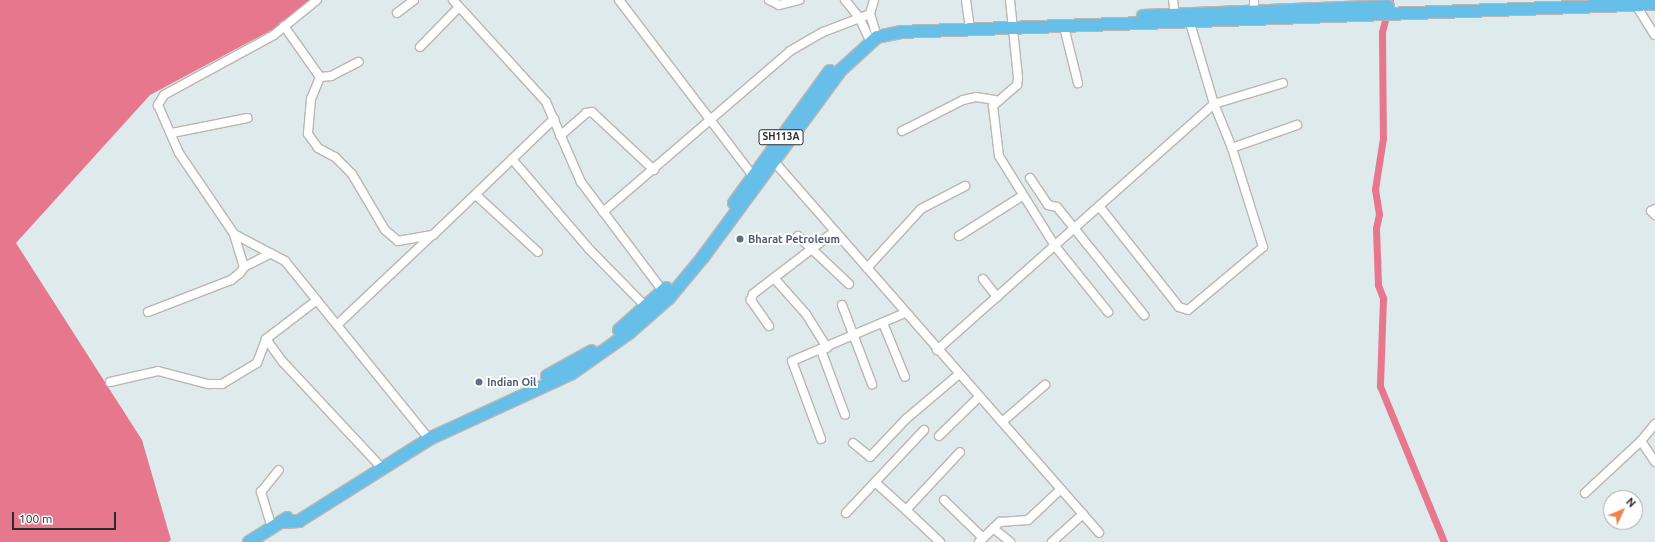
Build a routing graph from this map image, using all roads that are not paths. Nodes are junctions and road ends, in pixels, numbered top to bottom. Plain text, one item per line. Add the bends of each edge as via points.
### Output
1 (317, 0) edge
2 (414, 0) edge
3 (453, 0) edge
4 (619, 0) edge
5 (769, 0) edge
6 (799, 0) edge
7 (845, 0) edge
8 (874, 0) edge
9 (966, 0) edge
10 (1010, 0) edge
11 (1174, 0) edge
12 (1588, 2) edge
13 (1634, 3) edge
14 (1655, 4) edge
15 (459, 7) junction
16 (1254, 10) edge
17 (397, 13) dead end
18 (870, 14) junction
19 (1175, 15) junction
20 (860, 17) junction
21 (1189, 18) junction
22 (1012, 24) junction
23 (284, 26) junction
24 (970, 26) junction
25 (1064, 27) junction
26 (1655, 35) edge
27 (871, 36) junction
28 (420, 47) dead end
29 (359, 62) dead end
30 (320, 77) junction
31 (1078, 82) dead end
32 (1283, 83) dead end
33 (995, 100) junction
34 (1214, 104) junction
35 (248, 118) dead end
36 (554, 119) junction
37 (710, 122) junction
38 (1297, 125) dead end
39 (902, 131) dead end
40 (172, 133) junction
41 (560, 136) junction
42 (1232, 148) junction
43 (772, 158) junction
44 (512, 159) junction
45 (654, 170) junction
46 (753, 176) junction
47 (1030, 178) dead end
48 (965, 186) dead end
49 (476, 195) junction
50 (1022, 196) junction
51 (1100, 206) junction
52 (1655, 209) edge
53 (603, 212) junction
54 (1655, 215) edge
55 (1074, 229) junction
56 (835, 231) junction
57 (234, 234) junction
58 (433, 235) junction
59 (798, 236) dead end
60 (959, 236) dead end
61 (1055, 246) junction
62 (812, 249) junction
63 (538, 252) dead end
64 (271, 253) junction
65 (244, 267) junction
66 (866, 268) junction
67 (774, 278) junction
68 (983, 279) dead end
69 (849, 284) dead end
70 (666, 295) junction
71 (997, 297) junction
72 (317, 300) junction
73 (842, 305) dead end
74 (646, 307) junction
75 (148, 312) dead end
76 (1108, 312) dead end
77 (905, 313) junction
78 (1144, 315) dead end
79 (883, 323) junction
80 (338, 324) junction
81 (769, 326) dead end
82 (854, 335) junction
83 (266, 339) junction
84 (824, 349) junction
85 (937, 350) junction
86 (959, 374) junction
87 (906, 377) dead end
88 (110, 382) dead end
89 (872, 384) dead end
90 (1045, 385) dead end
91 (979, 397) junction
92 (845, 415) dead end
93 (1002, 422) junction
94 (1655, 424) edge
95 (924, 430) dead end
96 (426, 436) junction
97 (939, 436) dead end
98 (820, 439) dead end
99 (1641, 441) junction
100 (853, 443) dead end
101 (960, 452) dead end
102 (1655, 462) edge
103 (379, 465) junction
104 (279, 470) dead end
105 (876, 482) junction
106 (1061, 489) junction
107 (1585, 493) dead end
108 (944, 500) dead end
109 (906, 510) junction
110 (846, 513) dead end
111 (1083, 514) junction
112 (277, 525) junction
113 (994, 528) junction
114 (1100, 533) dead end
115 (981, 540) edge
116 (249, 542) edge
117 (940, 542) edge
118 (1010, 542) edge
119 (1052, 542) edge

1 - 23 street
2 - 17 street
3 - 15 street
4 - 37 street
5 - 6 street via 779,5
7 - 20 street
8 - 18 street
9 - 24 street
10 - 22 street
11 - 19 street
12 - 13 main road
12 - 16 main road via 1373,10
13 - 14 main road
13 - 26 street
15 - 28 street
15 - 36 street via 536,89
16 - 21 main road
18 - 20 street
18 - 27 street
19 - 21 main road
19 - 22 main road
20 - 27 street
20 - 37 street via 823,32 790,51
21 - 25 main road
21 - 34 street
22 - 24 main road
22 - 25 main road
22 - 33 street via 1017,85
23 - 30 street
23 - 40 street via 256,47 159,99
24 - 27 main road via 886,25
25 - 31 street
27 - 43 main road, SH113A via 835,64
29 - 30 street via 331,76
30 - 58 street via 311,99 308,134 318,148 335,156 352,174 385,230 398,241
32 - 34 street
33 - 39 street via 976,97 963,100
33 - 50 street via 999,156
34 - 42 street
34 - 51 street
35 - 40 street
36 - 41 street
36 - 44 street
37 - 45 street
37 - 46 street
38 - 42 street
40 - 57 street via 179,153
41 - 45 street via 592,112
41 - 53 street via 581,182
42 - 51 street via 1263,247 1188,310 1179,307
43 - 46 main road, SH113A
43 - 56 street
43 - 70 main road, SH113A
44 - 49 street
44 - 74 street via 590,250
45 - 53 street
46 - 70 main road, SH113A
47 - 55 street via 1048,205 1057,207
48 - 66 street via 921,209
49 - 58 street
49 - 63 street
50 - 60 street
50 - 61 street
51 - 55 street
52 - 54 street via 1651,211
53 - 70 street
55 - 61 street
55 - 78 street
56 - 62 street
56 - 66 street
57 - 64 street
57 - 65 street
58 - 80 street
59 - 62 street
61 - 71 street
61 - 76 street
62 - 67 street
62 - 69 street
64 - 65 street
64 - 72 street via 285,261
65 - 75 street via 231,280
66 - 77 street
67 - 81 street via 753,294 751,300
67 - 84 street via 806,314
68 - 71 street
70 - 74 main road, SH113A
70 - 96 main road, SH113A via 610,348 572,373
71 - 85 street
72 - 80 street
72 - 83 street
73 - 82 street
74 - 96 main road, SH113A via 605,341 559,370
77 - 79 street
77 - 85 street
79 - 82 street
79 - 87 street
80 - 96 street
82 - 84 street
82 - 89 street
83 - 88 street via 257,363 222,384 208,384 158,371
83 - 103 street via 282,362
84 - 92 street
84 - 98 street via 796,357 791,365
85 - 86 street
86 - 91 street
86 - 100 street via 906,419 870,457
90 - 93 street
91 - 93 street
91 - 97 street
93 - 106 street
94 - 99 street
95 - 105 street
96 - 103 main road, SH113A
99 - 102 street
99 - 107 street
101 - 109 street
103 - 112 main road, SH113A
104 - 112 street via 261,492
105 - 109 street
105 - 110 street
106 - 111 street
106 - 113 street via 1028,520 1000,522
108 - 115 street
109 - 117 street
111 - 114 street
111 - 119 street
112 - 116 main road, SH113A
113 - 115 street
113 - 118 street

